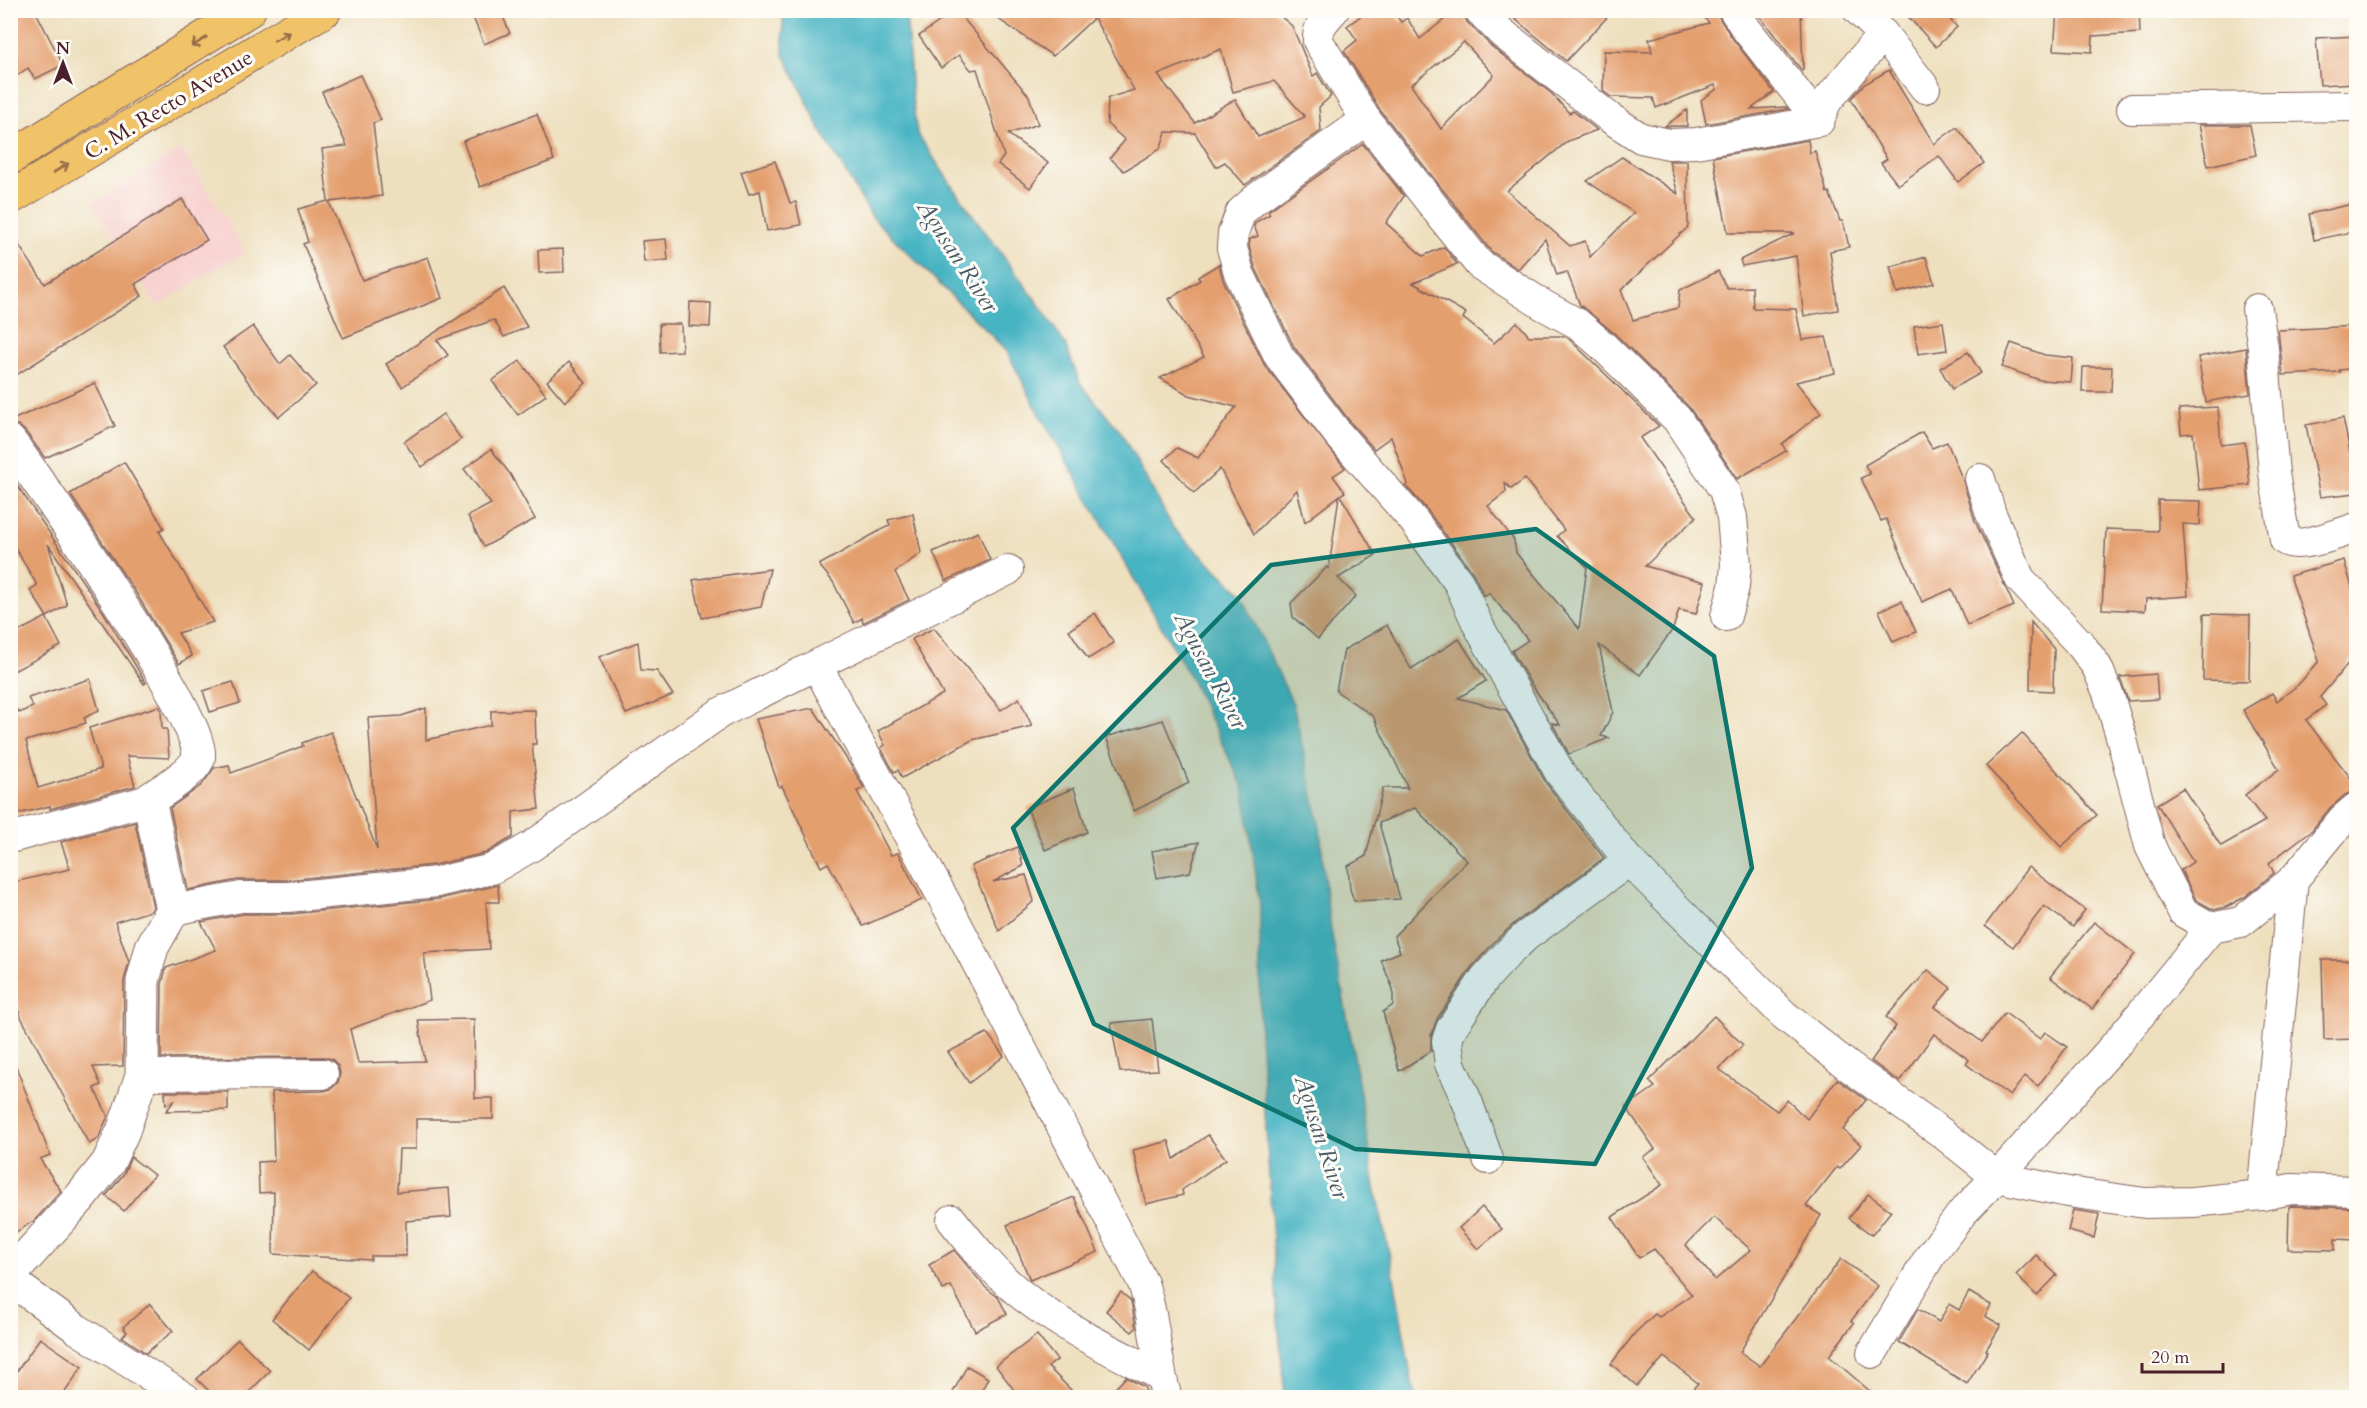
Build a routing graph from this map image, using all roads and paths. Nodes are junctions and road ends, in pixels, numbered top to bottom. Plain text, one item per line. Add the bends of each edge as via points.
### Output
1 (249, 10) edge
2 (325, 10) edge
3 (1334, 10) edge
4 (1479, 10) edge
5 (1734, 10) edge
6 (1858, 10) edge
7 (1882, 34) junction
8 (1926, 88) dead end
9 (2356, 106) edge
10 (2132, 109) dead end
11 (1366, 120) junction
12 (1819, 121) junction
13 (10, 158) edge
14 (10, 198) edge
15 (2257, 309) dead end
16 (10, 442) edge
17 (1980, 479) dead end
18 (2356, 528) edge
19 (1008, 570) dead end
20 (1726, 616) dead end
21 (818, 666) junction
22 (149, 800) junction
23 (2356, 808) edge
24 (10, 837) edge
25 (1629, 861) junction
26 (2294, 880) junction
27 (173, 910) junction
28 (2211, 928) junction
29 (323, 1074) dead end
30 (141, 1075) junction
31 (1488, 1159) dead end
32 (1997, 1177) junction
33 (2356, 1191) edge
34 (2262, 1194) junction
35 (952, 1220) dead end
36 (10, 1275) edge
37 (10, 1280) edge
38 (1872, 1353) dead end
39 (1164, 1387) edge
40 (185, 1398) edge

1 -> 13 highway, C. M. Recto Avenue
14 -> 2 highway, C. M. Recto Avenue
3 - 11 street via 1323,21 1318,41
4 - 12 street via 1502,33 1641,138 1669,144 1696,143
5 - 12 street
6 - 7 street
7 - 8 street
7 - 12 street via 1826,102
9 - 10 street
11 - 20 street via 1479,264 1578,324 1677,419 1724,490 1732,517 1736,564
11 - 25 street via 1241,212 1232,248 1239,273 1280,356 1338,434 1414,521 1459,583 1560,773
15 - 18 street via 2285,540 2301,543
16 - 22 street via 109,586 163,675 199,746 194,766
17 - 28 street via 2020,579 2097,667 2121,736 2150,846 2183,912
19 - 21 street
21 - 27 street via 720,713 532,846 486,871 437,882 288,897 241,897
21 - 39 street via 1143,1283
22 - 24 street
22 - 27 street
23 - 26 street
25 - 31 street via 1526,936 1485,978 1450,1029 1450,1064
25 - 32 street via 1784,1015
26 - 28 street via 2241,922
26 - 34 street
27 - 30 street via 152,947 143,981
28 - 32 street via 2118,1042
29 - 30 street
30 - 36 street via 108,1163
32 - 34 street via 2145,1203
32 - 38 street via 1962,1213 1929,1256
33 - 34 street via 2291,1189
35 - 39 street via 1017,1291
37 - 40 street via 77,1329

